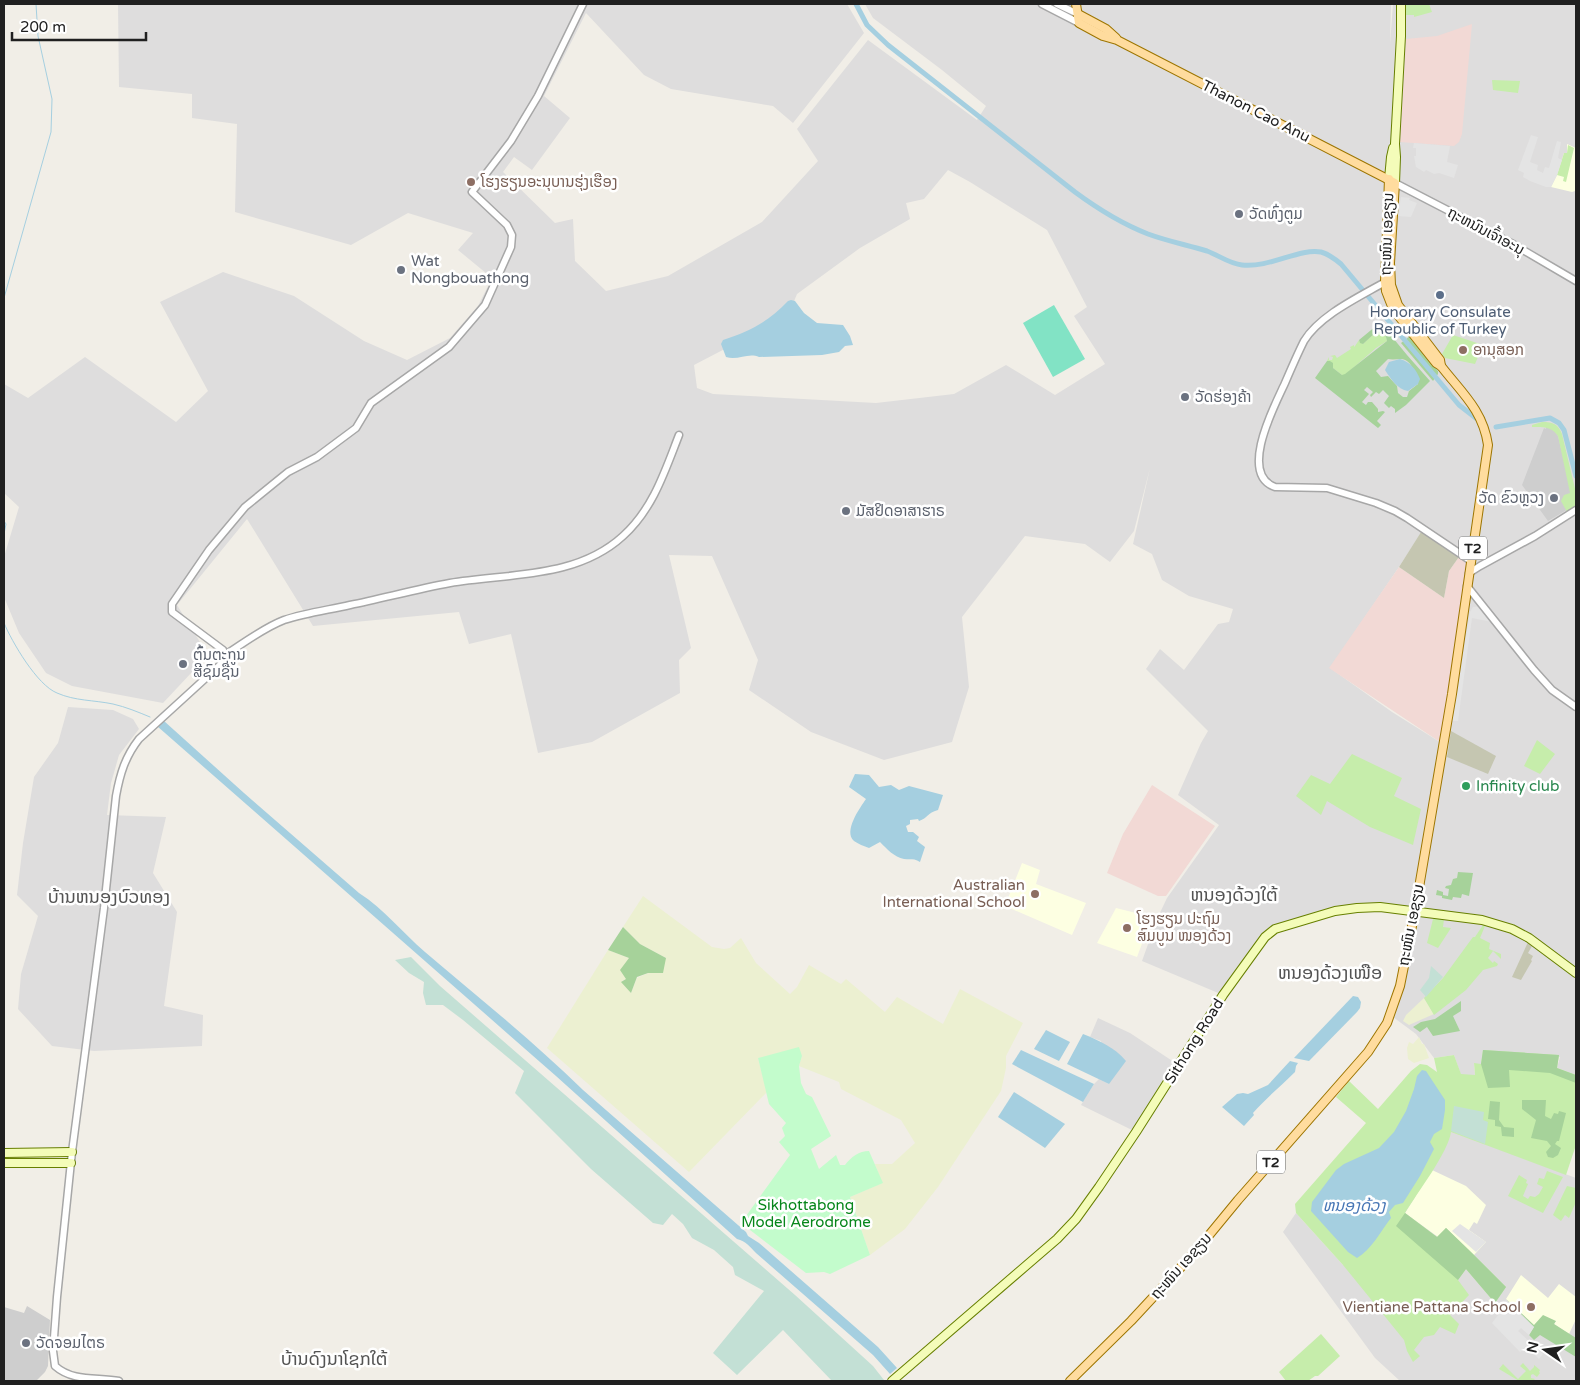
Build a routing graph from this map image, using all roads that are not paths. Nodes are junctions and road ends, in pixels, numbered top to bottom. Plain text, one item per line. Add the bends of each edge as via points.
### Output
1 (583, 4) edge
2 (1042, 4) edge
3 (1057, 4) edge
4 (1076, 4) edge
5 (1401, 4) edge
6 (1078, 14) junction
7 (1079, 23) junction
8 (1117, 40) junction
9 (1392, 181) junction
10 (1576, 281) edge
11 (1385, 282) junction
12 (1441, 366) junction
13 (679, 435) dead end
14 (1576, 510) edge
15 (1471, 561) junction
16 (1470, 573) junction
17 (1468, 586) junction
18 (225, 656) junction
19 (1576, 707) edge
20 (1415, 911) junction
21 (1576, 973) edge
22 (72, 1152) junction
23 (4, 1153) edge
24 (4, 1163) edge
25 (71, 1163) junction
26 (119, 1381) edge
27 (892, 1381) edge
28 (1070, 1381) edge

1 - 18 street via 538,96 511,141 472,192 507,225 512,235 511,247 486,306 449,347 371,403 356,428 317,457 288,472 245,507 209,550 172,604 172,612 223,650
2 - 7 street, Thanon Cao Anu
3 - 6 street, Thanon Cao Anu
4 - 6 main road
5 - 9 main road, ຖະໜົນ ເອຊຽນ / T2
6 - 7 main road
6 - 8 main road, Thanon Cao Anu via 1106,29
7 - 8 main road, Thanon Cao Anu
8 - 9 main road, Thanon Cao Anu
9 - 10 street, ຖະຫນົນເຈົ້າອະນຸ
9 - 11 main road, ຖະໜົນ ເອຊຽນ / T2
9 - 12 main road, ຖະໜົນ ເອຊຽນ / T2 via 1392,290 1398,305 1440,360
11 - 12 main road, ຖະໜົນ ເອຊຽນ / T2 via 1393,309
11 - 15 street via 1330,315 1302,345 1261,441 1260,465 1264,480 1275,487 1327,488 1388,508
12 - 15 main road, ຖະໜົນ ເອຊຽນ / T2 via 1476,409 1487,434 1486,462
13 - 18 street via 652,500 640,519 618,541 581,562 558,569 450,583 298,616 271,626
14 - 16 street
15 - 16 main road, ຖະໜົນ ເອຊຽນ / T2
16 - 17 main road, ຖະໜົນ ເອຊຽນ / T2
17 - 19 street via 1534,670 1552,690
17 - 20 main road, ຖະໜົນ ເອຊຽນ / T2
18 - 22 street via 219,666 138,739 119,778
20 - 21 main road, Sithong Road via 1482,920 1512,929
20 - 27 main road, Sithong Road via 1380,907 1335,911 1275,930 1266,937 1223,995 1076,1219
20 - 28 main road, ຖະໜົນ ເອຊຽນ / T2 via 1400,986 1387,1024 1378,1038 1196,1251
22 - 23 main road
22 - 25 street
24 - 25 main road
25 - 26 street via 52,1350 55,1366 61,1372 78,1377

